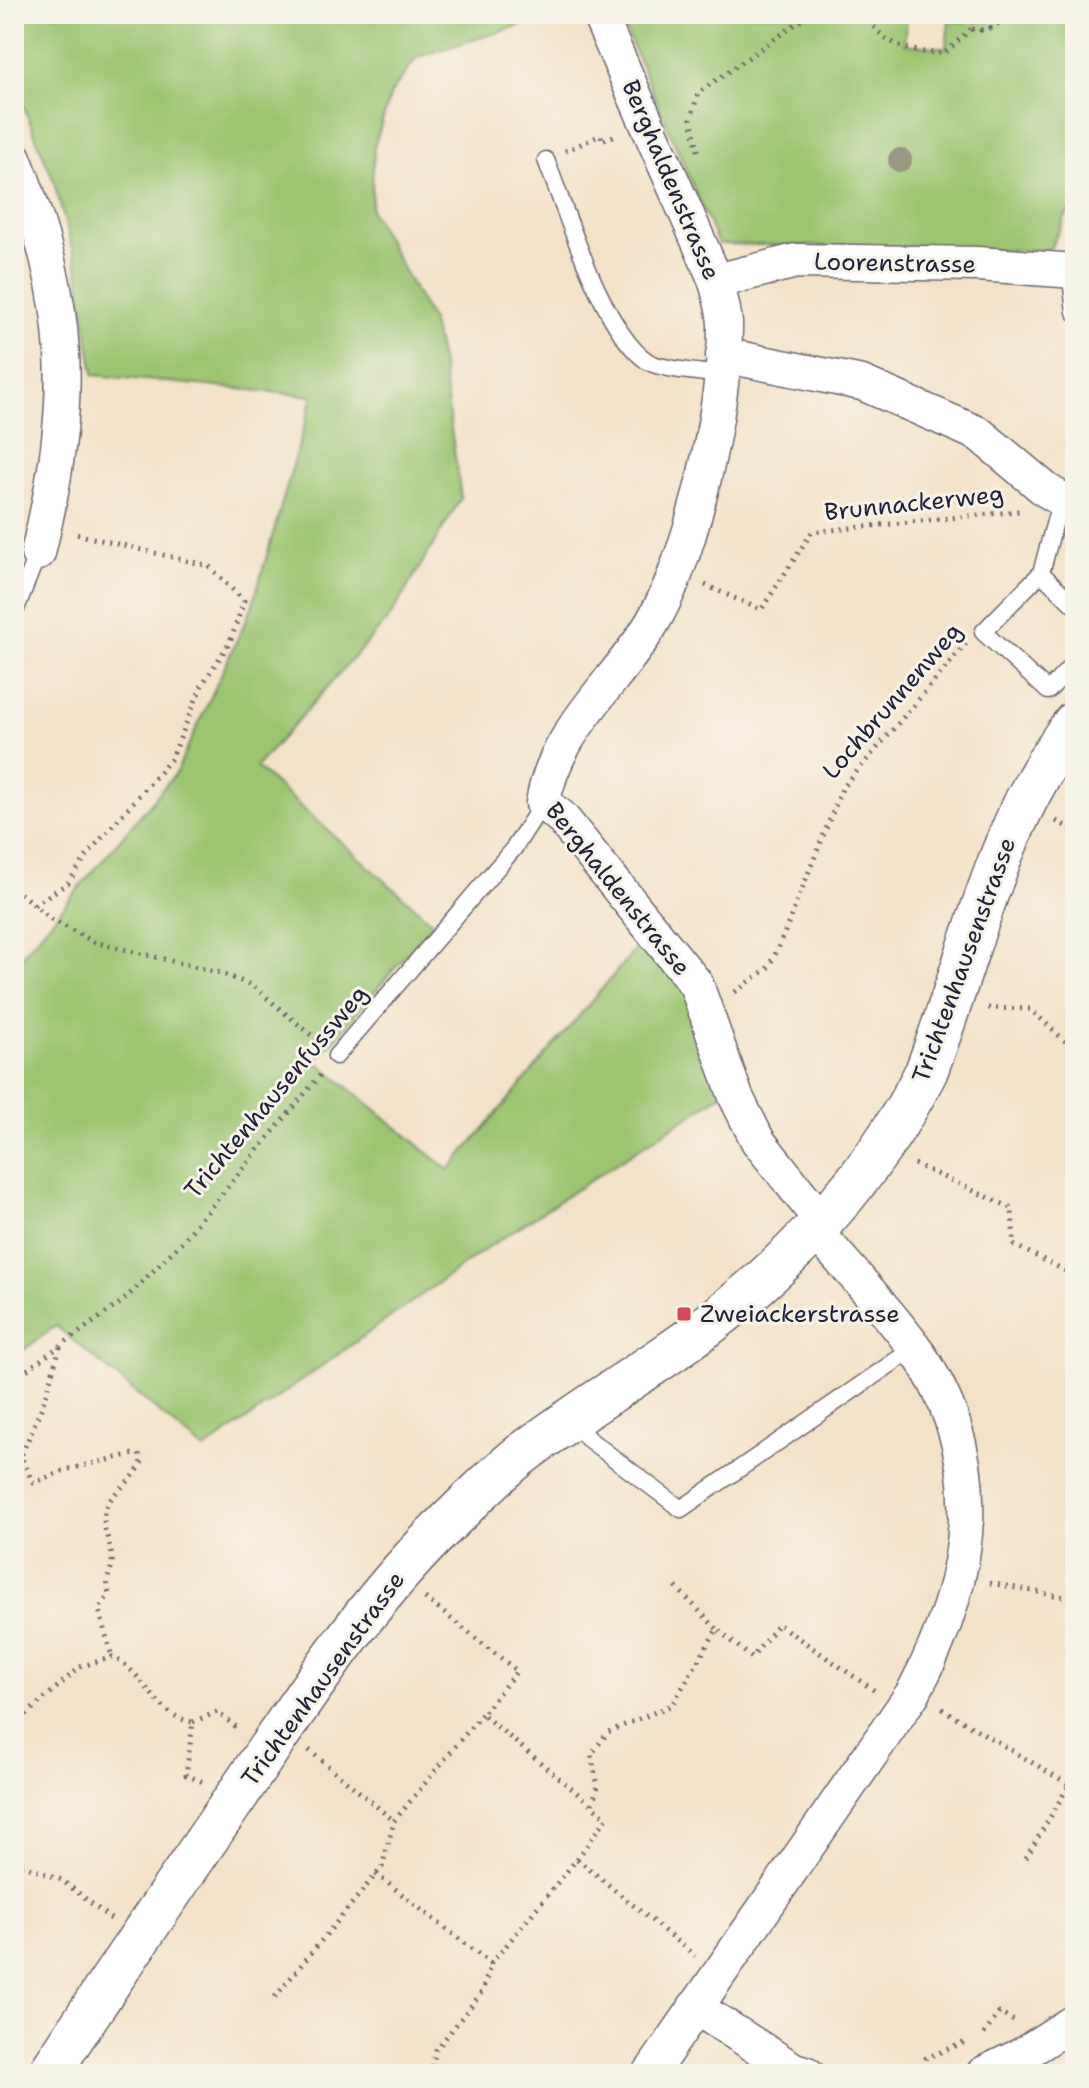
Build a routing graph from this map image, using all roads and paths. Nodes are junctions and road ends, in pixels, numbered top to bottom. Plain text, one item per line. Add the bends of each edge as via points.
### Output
1 (599, 14) edge
2 (810, 14) edge
3 (864, 14) edge
4 (974, 14) edge
5 (984, 14) edge
6 (993, 14) edge
7 (1001, 14) edge
8 (971, 29) junction
9 (990, 29) junction
10 (981, 30) junction
11 (601, 135) dead end
12 (570, 149) dead end
13 (14, 158) edge
14 (546, 160) dead end
15 (701, 161) dead end
16 (1073, 270) edge
17 (716, 281) junction
18 (1075, 312) edge
19 (722, 365) junction
20 (1068, 499) edge
21 (41, 539) junction
22 (675, 571) junction
23 (1041, 573) junction
24 (1075, 606) edge
25 (14, 614) edge
26 (983, 632) junction
27 (1075, 662) edge
28 (1075, 722) edge
29 (543, 803) junction
30 (14, 888) edge
31 (34, 905) junction
32 (951, 1007) junction
33 (708, 1011) junction
34 (1075, 1050) edge
35 (336, 1056) junction
36 (880, 1149) junction
37 (819, 1226) junction
38 (1075, 1304) edge
39 (60, 1346) junction
40 (914, 1348) junction
41 (14, 1379) edge
42 (572, 1418) junction
43 (958, 1577) junction
44 (676, 1587) dead end
45 (416, 1590) dead end
46 (1075, 1599) edge
47 (717, 1629) junction
48 (112, 1657) junction
49 (908, 1701) junction
50 (482, 1714) junction
51 (228, 1721) dead end
52 (193, 1722) junction
53 (14, 1725) edge
54 (301, 1743) dead end
55 (1072, 1787) edge
56 (238, 1795) junction
57 (592, 1804) junction
58 (394, 1821) junction
59 (1026, 1858) dead end
60 (577, 1859) junction
61 (14, 1862) edge
62 (376, 1874) junction
63 (100, 1912) dead end
64 (491, 1964) junction
65 (718, 1974) junction
66 (275, 1997) dead end
67 (695, 2007) junction
68 (999, 2013) dead end
69 (1075, 2021) edge
70 (49, 2074) edge
71 (430, 2074) edge
72 (650, 2074) edge
73 (807, 2074) edge
74 (919, 2074) edge
75 (983, 2074) edge

1 - 17 street, Berghaldenstrasse
2 - 15 path via 698,93 691,119
3 - 8 path via 895,47 927,53 945,53
4 - 8 path
5 - 10 path
6 - 9 path
7 - 9 path
8 - 10 path
9 - 10 path
11 - 12 path
13 - 21 street via 45,244 62,326 62,436
14 - 19 lane via 594,281 625,338 649,363
16 - 17 street, Loorenstrasse via 796,261
16 - 18 lane
17 - 19 street, Berghaldenstrasse via 725,319
19 - 20 street via 862,383 979,434
19 - 22 street, Berghaldenstrasse via 704,483
20 - 22 path, Brunnackerweg via 1047,509 812,532 761,610
20 - 23 lane, Lochbrunnenweg
21 - 25 lane
21 - 31 path via 209,566 244,601 230,642 202,685 172,758 68,883
22 - 29 street, Berghaldenstrasse via 650,626 559,748 547,774
23 - 24 lane
23 - 26 lane, Lochbrunnenweg
26 - 27 lane via 1048,691
26 - 33 path, Lochbrunnenweg via 972,638 842,789 767,969
28 - 32 street, Trichtenhausenstrasse via 1040,773 1002,851
29 - 33 street, Berghaldenstrasse via 561,817 669,947
29 - 35 lane, Trichtenhausenfussweg via 514,848
30 - 31 path
31 - 35 path via 94,942 253,986
32 - 34 path via 1030,1009
32 - 36 street, Trichtenhausenstrasse via 926,1072
33 - 37 street, Berghaldenstrasse via 736,1097 758,1141
35 - 39 path, Trichtenhausenfussweg via 182,1242 123,1301
36 - 37 street, Trichtenhausenstrasse
36 - 38 path via 1012,1208 1014,1245 1074,1275 1069,1301
37 - 40 street
37 - 42 street, Trichtenhausenstrasse via 690,1338
39 - 41 path, Trichtenhausenfussweg
39 - 48 path via 21,1456 33,1483 129,1455 139,1454 142,1461 108,1504 103,1525 113,1560 105,1577 109,1594 99,1610
40 - 42 lane via 681,1509 587,1438
40 - 43 street via 944,1399 964,1469 967,1541
42 - 56 street, Trichtenhausenstrasse via 477,1494 397,1576
43 - 46 path
43 - 49 street via 941,1641
44 - 47 path
45 - 50 path via 517,1671
47 - 49 path via 752,1658 778,1624
47 - 57 path via 672,1705 608,1732 591,1755 598,1786
48 - 52 path via 124,1662 174,1719
48 - 53 path via 80,1667
49 - 55 path
49 - 65 street
50 - 57 path
50 - 58 path
51 - 52 path via 217,1712
52 - 56 path via 186,1775
54 - 58 path
55 - 59 path
56 - 70 street, Trichtenhausenstrasse
57 - 60 path via 607,1818
58 - 62 path
60 - 64 path
60 - 65 path
61 - 63 path via 62,1880
62 - 64 path
62 - 66 path
64 - 71 path via 482,1992 436,2050
65 - 67 street
67 - 72 street
67 - 73 street
68 - 74 path via 983,2036 926,2058
69 - 75 street

